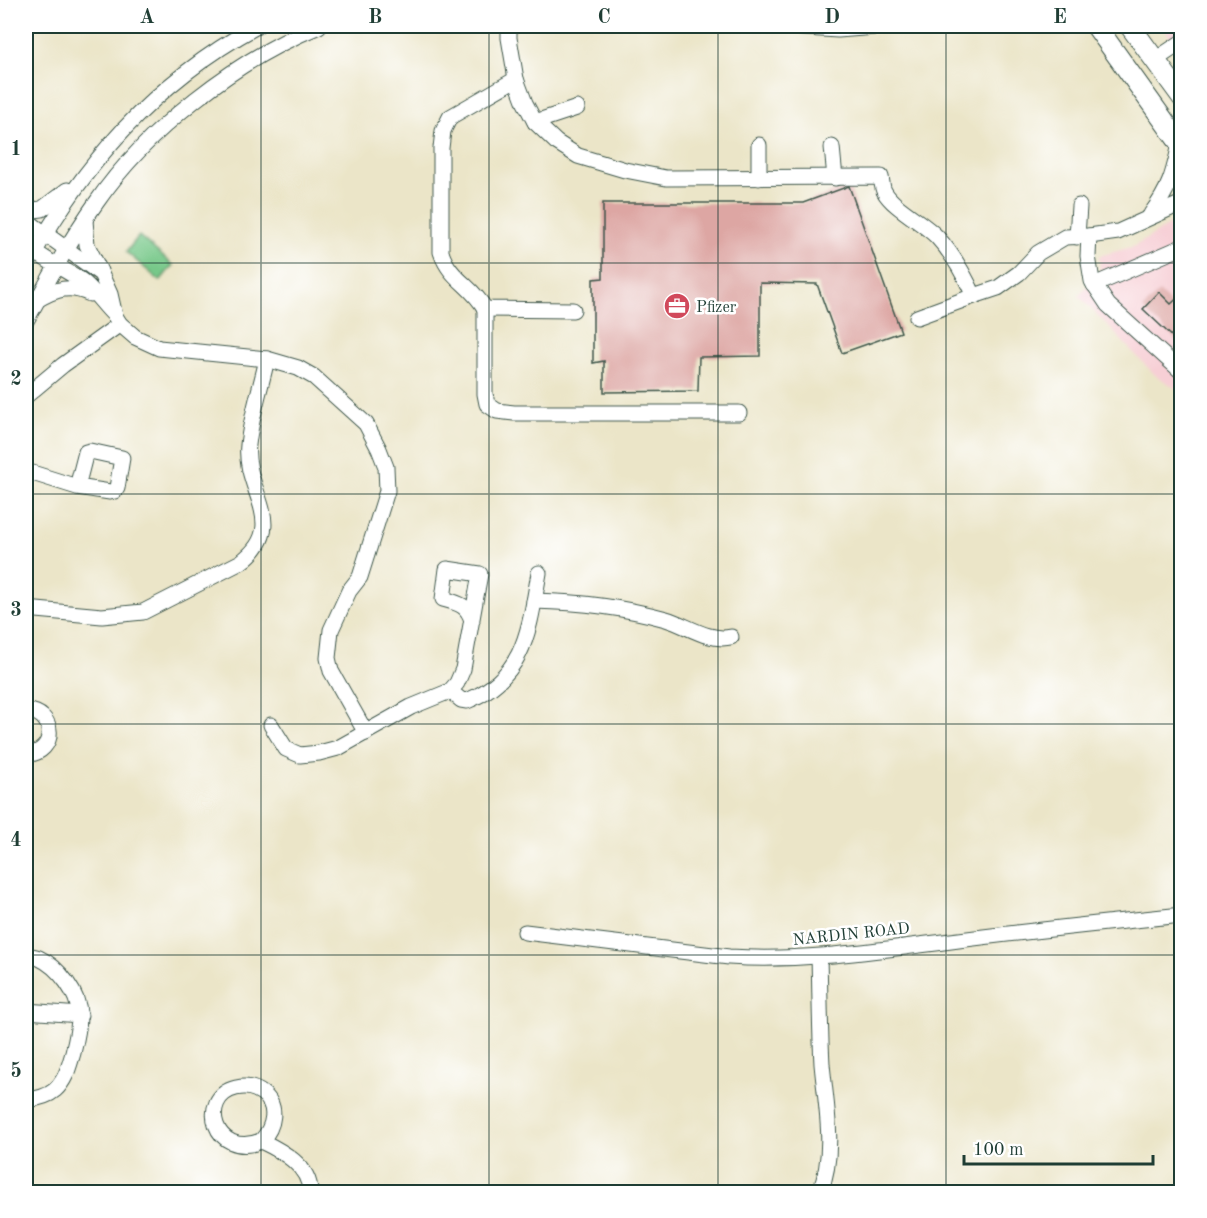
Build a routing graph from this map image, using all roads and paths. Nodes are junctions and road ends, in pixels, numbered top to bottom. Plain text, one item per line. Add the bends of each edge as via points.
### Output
1 (257, 26) edge
2 (319, 26) edge
3 (773, 26) edge
4 (888, 26) edge
5 (1096, 26) edge
6 (1130, 26) edge
7 (509, 29) edge
8 (1182, 42) edge
9 (1155, 60) junction
10 (516, 79) junction
11 (1182, 97) edge
12 (577, 108) dead end
13 (535, 122) junction
14 (759, 145) dead end
15 (1181, 145) edge
16 (832, 147) dead end
17 (85, 174) junction
18 (759, 178) junction
19 (835, 178) junction
20 (1182, 203) edge
21 (1079, 206) dead end
22 (26, 211) edge
23 (1150, 216) junction
24 (26, 220) edge
25 (85, 220) junction
26 (44, 235) junction
27 (1083, 236) junction
28 (1182, 247) edge
29 (30, 248) edge
30 (65, 249) junction
31 (56, 266) junction
32 (26, 267) edge
33 (101, 274) junction
34 (1094, 285) junction
35 (94, 295) junction
36 (974, 296) junction
37 (38, 300) junction
38 (485, 309) junction
39 (573, 310) dead end
40 (917, 317) dead end
41 (118, 320) junction
42 (26, 321) edge
43 (267, 359) junction
44 (1181, 371) edge
45 (26, 396) edge
46 (739, 413) dead end
47 (26, 471) edge
48 (77, 487) dead end
49 (539, 573) dead end
50 (534, 601) junction
51 (26, 609) edge
52 (472, 621) dead end
53 (731, 637) dead end
54 (450, 691) junction
55 (26, 711) edge
56 (271, 725) dead end
57 (366, 733) junction
58 (26, 755) edge
59 (1182, 915) edge
60 (525, 932) dead end
61 (26, 955) edge
62 (819, 957) junction
63 (26, 1011) edge
64 (80, 1015) junction
65 (26, 1100) edge
66 (261, 1141) dead end
67 (310, 1192) edge
68 (820, 1192) edge

1 - 17 street via 208,55 155,97
2 - 25 street via 239,68 178,114 131,159
3 - 4 street via 838,30
5 - 15 main road
6 - 9 main road
7 - 10 street
8 - 9 street
9 - 11 main road
10 - 13 street
10 - 38 street via 450,117 443,131 441,252 445,265 479,297
12 - 13 street
13 - 18 street via 578,156 626,170 666,178
14 - 18 street
15 - 23 street via 1167,192
16 - 19 street
17 - 22 street via 40,210
17 - 26 street
18 - 19 street
19 - 36 street via 881,177 884,190 896,204 938,238
20 - 23 street
21 - 27 street
23 - 27 street via 1118,232
24 - 26 street
25 - 30 street
25 - 33 street via 87,245
26 - 29 street
26 - 30 street
27 - 34 street
27 - 36 street via 1065,237 1038,253 998,288
28 - 34 street
29 - 31 street
29 - 32 street
30 - 31 street
30 - 33 street
31 - 35 street via 84,282
31 - 37 street
33 - 41 street
34 - 44 street via 1108,305
35 - 37 street via 66,288
35 - 41 street
36 - 40 street
37 - 42 street
38 - 39 street
38 - 46 street via 485,393 487,405 497,411
41 - 43 street via 135,337 159,348
41 - 45 street
43 - 51 street via 248,445 252,484 266,521 254,552 143,612 102,616
43 - 57 street via 298,368 337,396 366,424 386,467 387,491 382,510 360,577 349,591 331,630 329,644 331,671
47 - 48 street
49 - 50 street
50 - 53 street via 618,608 665,619 720,639
50 - 54 street via 528,636 512,668 498,682 467,701
52 - 54 street via 463,669
54 - 57 street via 411,707
55 - 58 street via 39,714 46,721 49,736 45,747
56 - 57 street via 285,749 300,755 338,748
59 - 62 street, NARDIN ROAD
60 - 62 street, NARDIN ROAD via 729,957
61 - 64 street via 39,958 65,980
62 - 68 street via 822,1062 830,1147 827,1176
63 - 64 street
64 - 65 street via 65,1077 55,1090
66 - 67 street via 278,1149 303,1171

